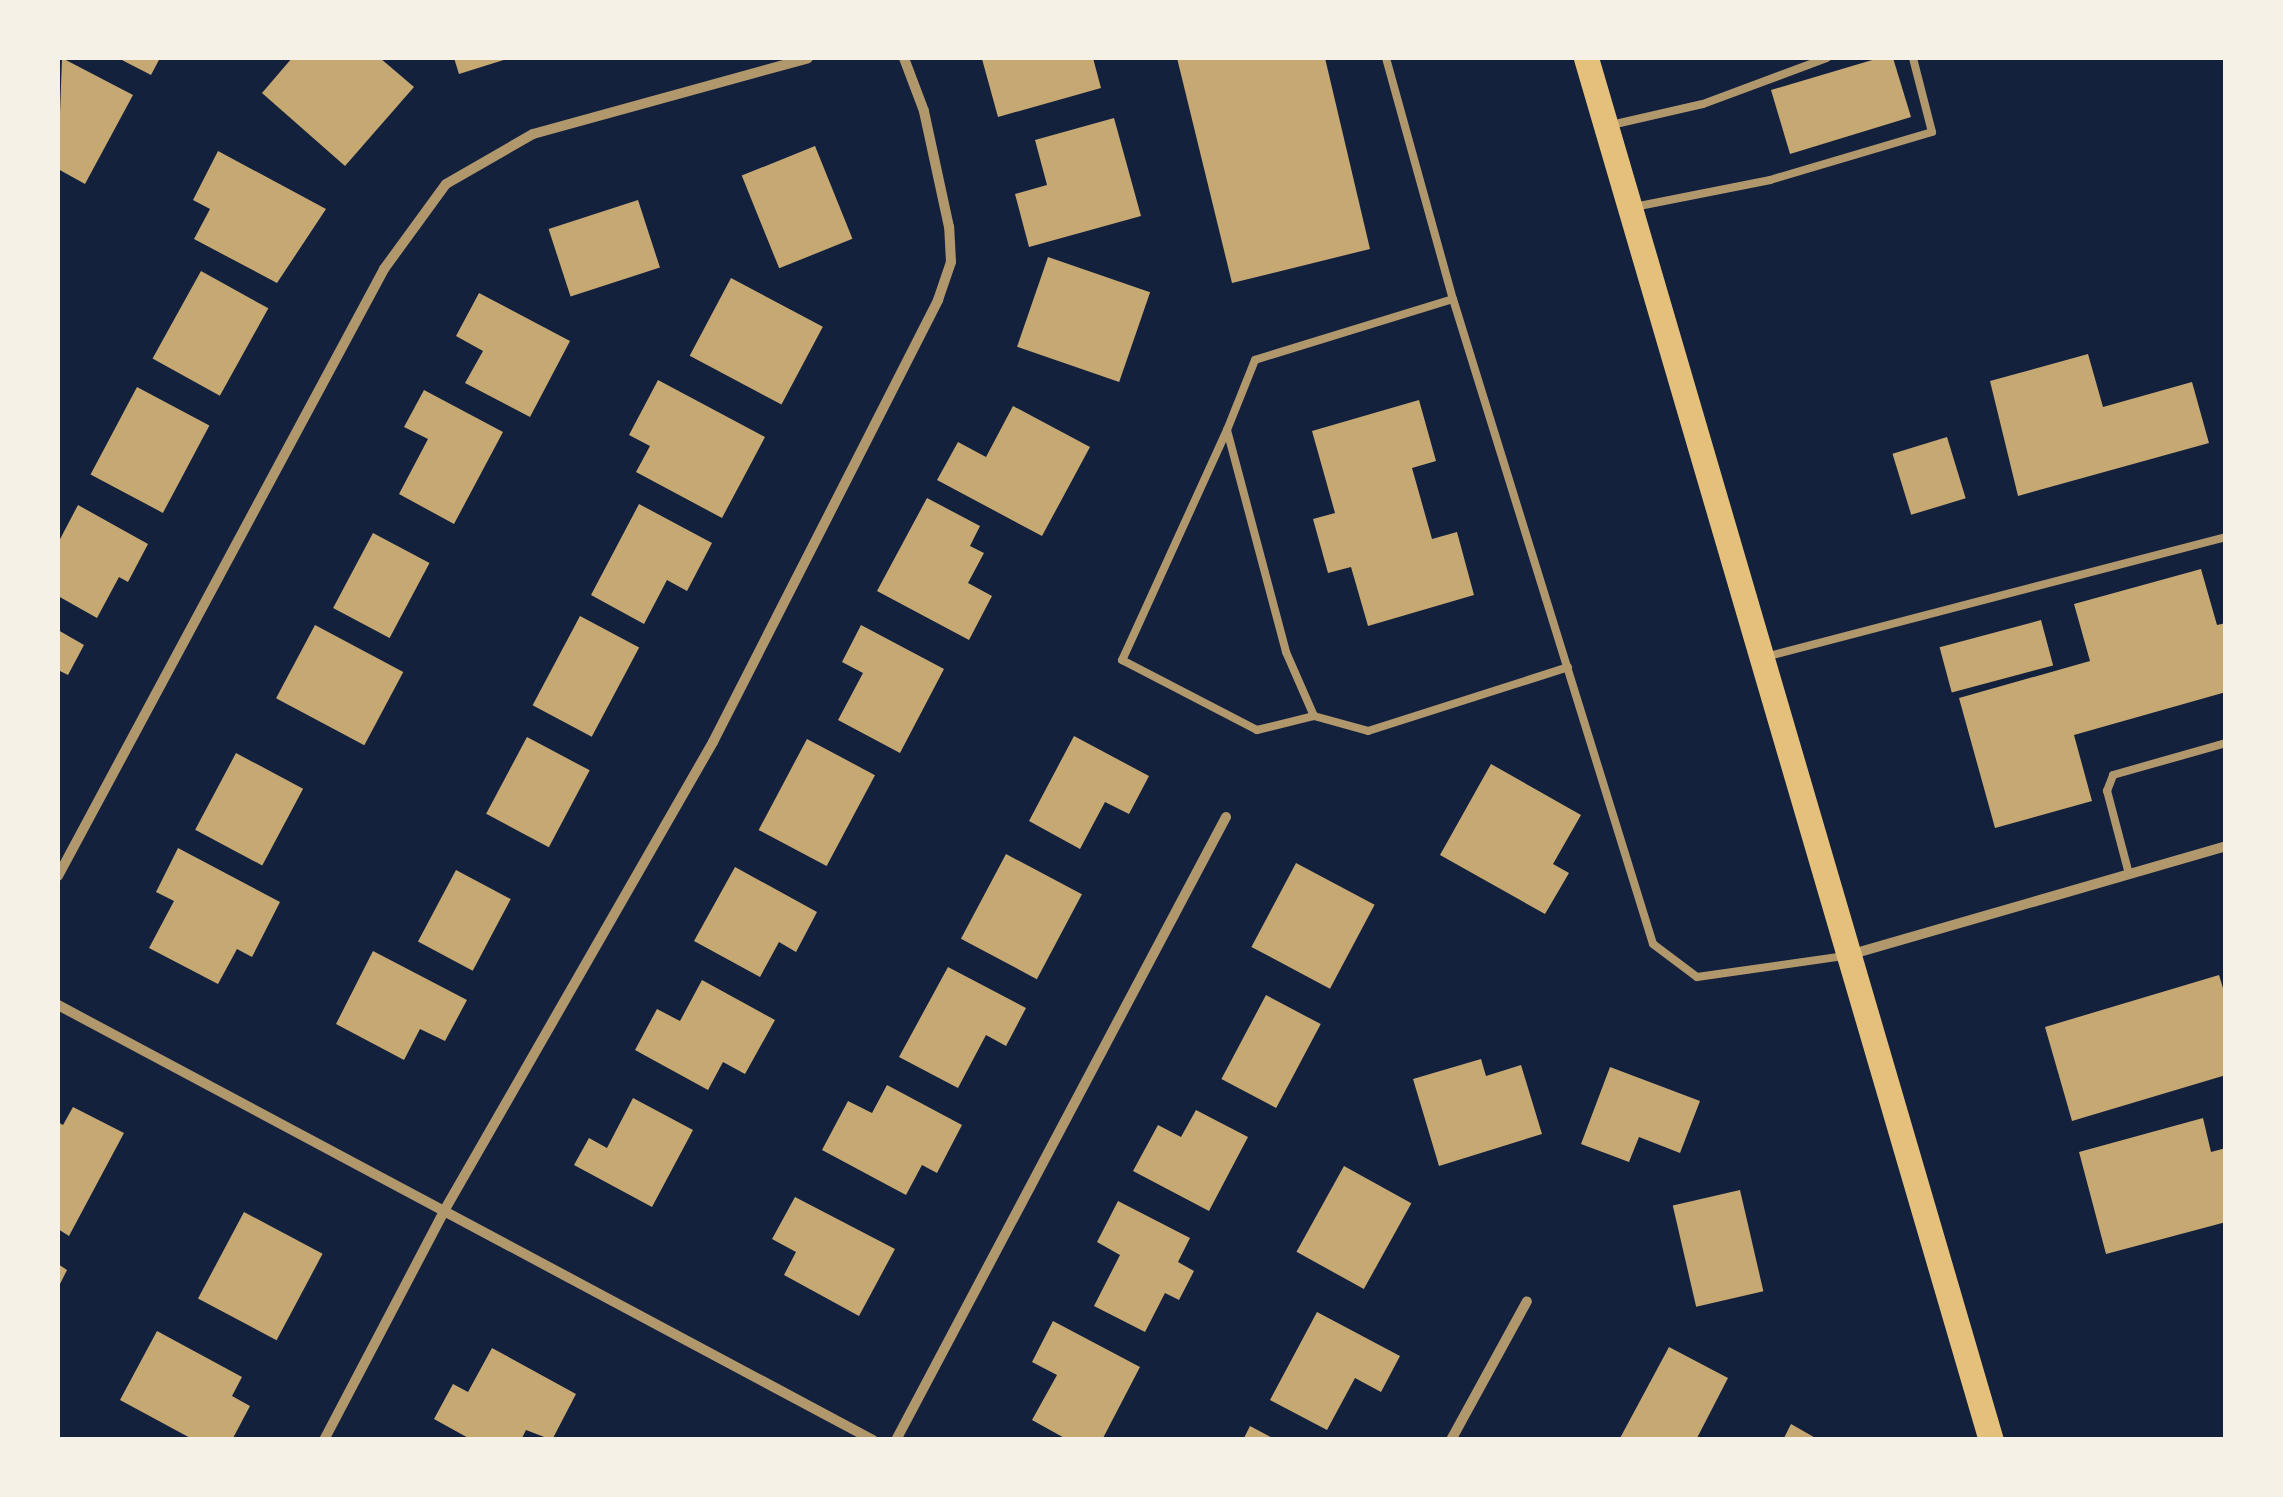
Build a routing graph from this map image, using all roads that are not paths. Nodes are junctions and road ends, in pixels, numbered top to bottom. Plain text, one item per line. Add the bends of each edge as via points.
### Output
1 (808, 58) edge
2 (904, 58) edge
3 (1386, 58) edge
4 (1586, 58) edge
5 (1827, 58) edge
6 (1913, 58) edge
7 (1606, 126) junction
8 (1630, 208) junction
9 (1453, 298) junction
10 (1227, 430) junction
11 (2226, 537) edge
12 (1761, 658) junction
13 (1568, 667) junction
14 (1314, 716) junction
15 (2226, 743) edge
16 (1226, 817) dead end
17 (2226, 846) edge
18 (2130, 874) junction
19 (58, 876) edge
20 (1848, 956) junction
21 (58, 1005) edge
22 (444, 1211) junction
23 (1527, 1300) dead end
24 (324, 1440) edge
25 (873, 1440) edge
26 (896, 1440) edge
27 (1452, 1440) edge
28 (1990, 1440) edge

1 - 19 street via 534,134 446,184 384,269
2 - 22 street via 924,111 949,227 951,262 938,300 712,742
3 - 9 lane
4 - 7 main road
5 - 7 lane via 1703,104
6 - 8 lane via 1932,132 1770,180
7 - 8 main road
8 - 12 main road
9 - 10 lane via 1256,360
9 - 13 lane
10 - 14 lane via 1286,652
10 - 14 lane via 1122,660 1257,730
11 - 12 lane
12 - 20 main road
13 - 14 lane via 1368,731
13 - 20 lane via 1653,944 1698,977
15 - 18 lane via 2112,775 2106,791
16 - 26 street
17 - 18 street
18 - 20 street
20 - 28 main road
21 - 22 street
22 - 24 street
22 - 25 street
23 - 27 street

